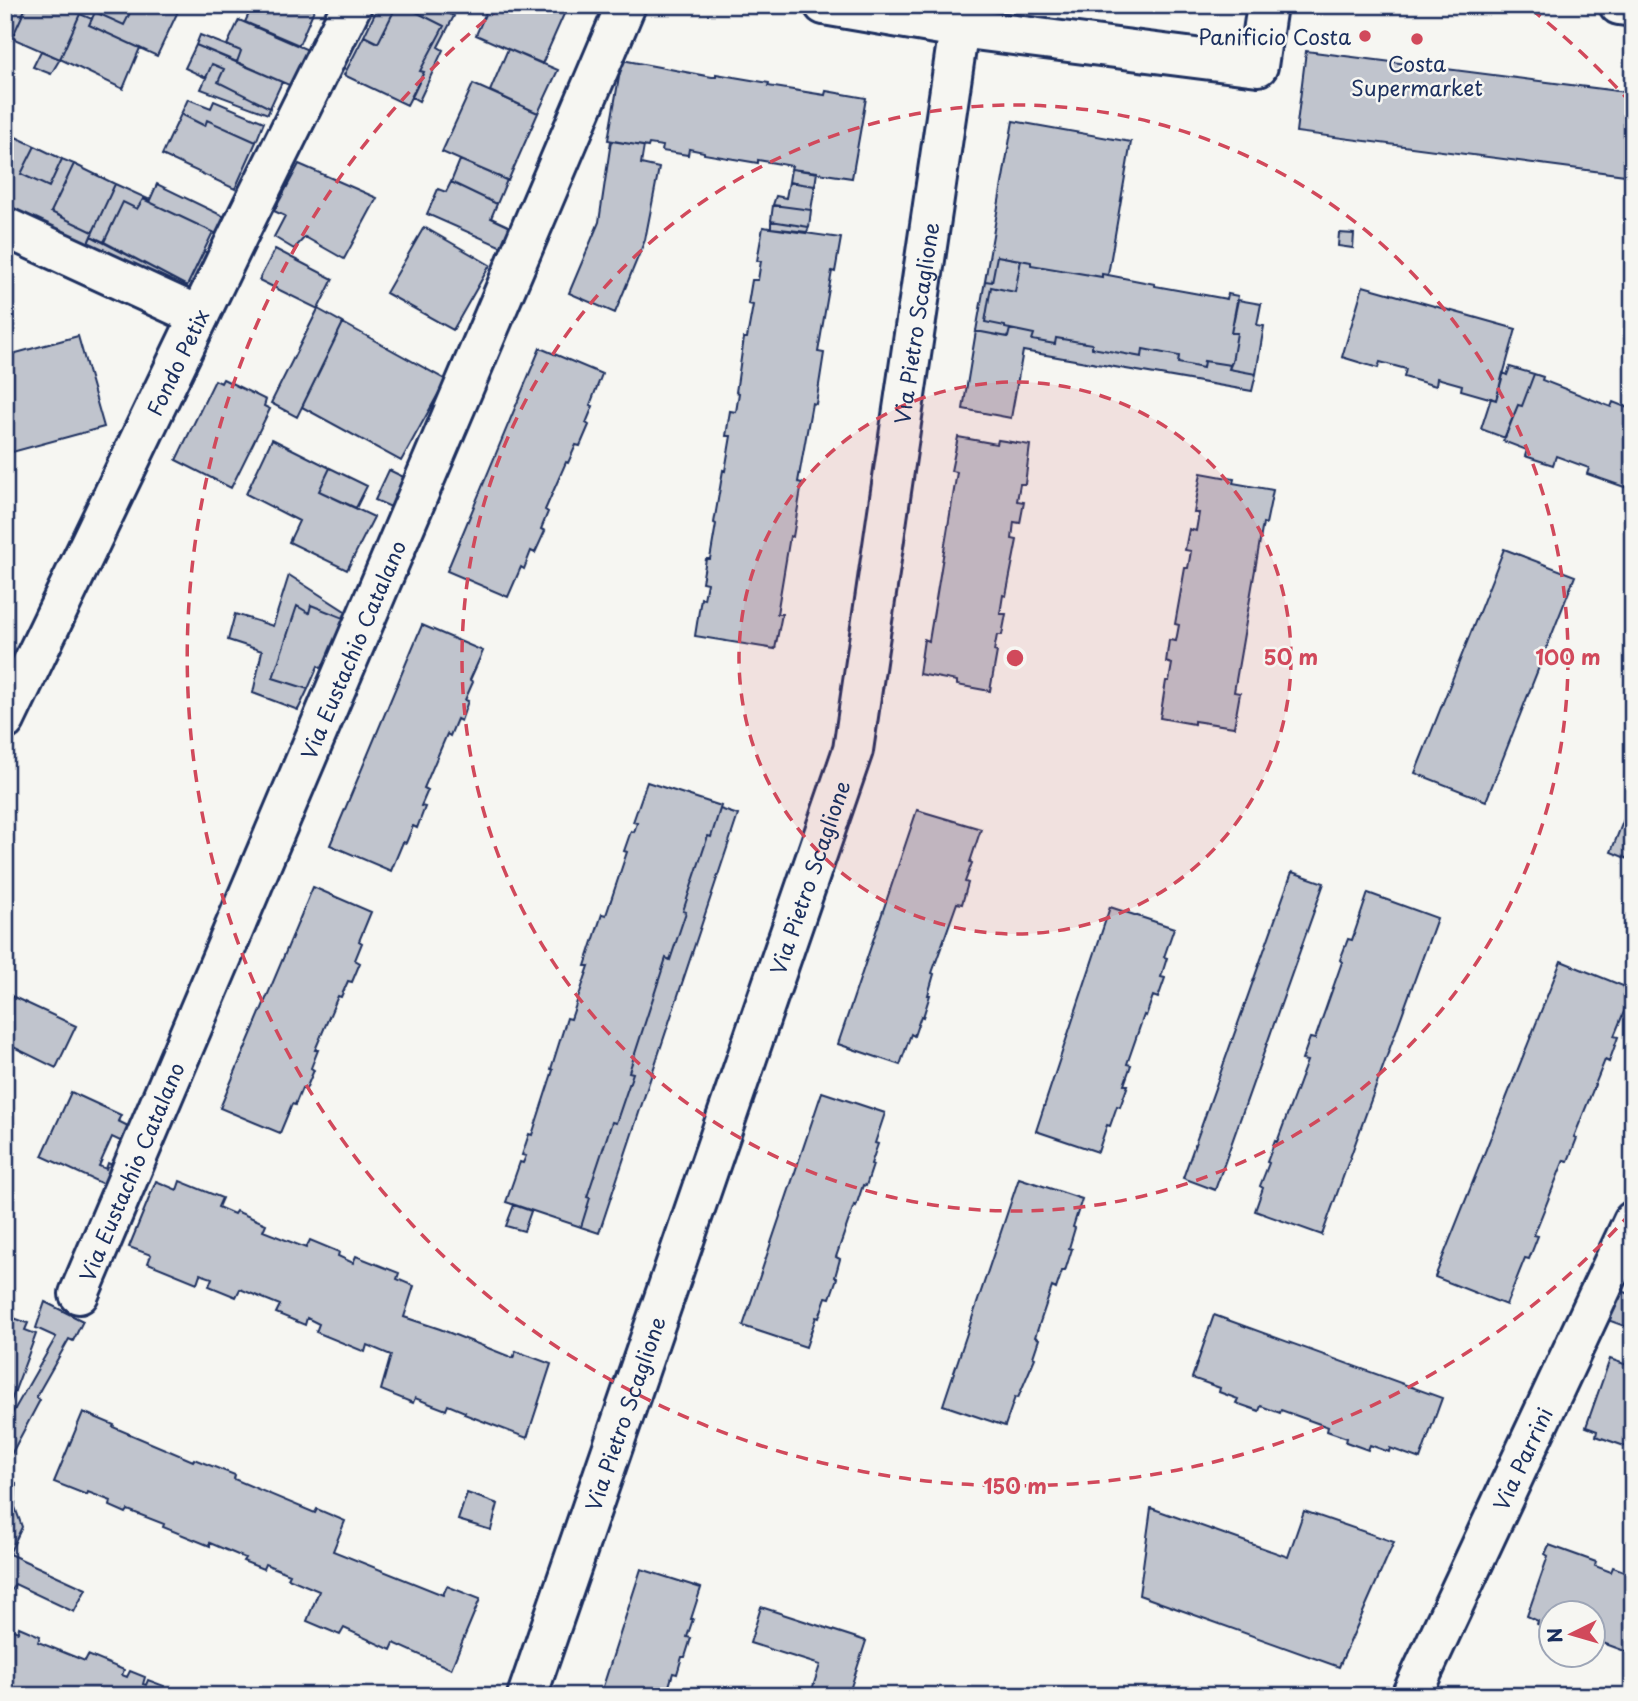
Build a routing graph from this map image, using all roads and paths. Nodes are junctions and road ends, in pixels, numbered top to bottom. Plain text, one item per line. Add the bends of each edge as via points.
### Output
1 (352, 5) edge
2 (626, 5) edge
3 (824, 5) edge
4 (1267, 5) edge
5 (1619, 5) edge
6 (1633, 7) edge
7 (959, 28) junction
8 (5, 227) edge
9 (199, 316) junction
10 (5, 720) edge
11 (1633, 1221) edge
12 (79, 1294) dead end
13 (527, 1696) edge
14 (1411, 1696) edge

1 - 9 street, Fondo Petix
2 - 12 street, Via Eustachio Catalano
3 - 7 street
4 - 7 street via 1258,65
5 - 6 street
7 - 13 street, Via Pietro Scaglione via 853,750
8 - 9 street
9 - 10 street, Fondo Petix
11 - 14 street, Via Parrini

